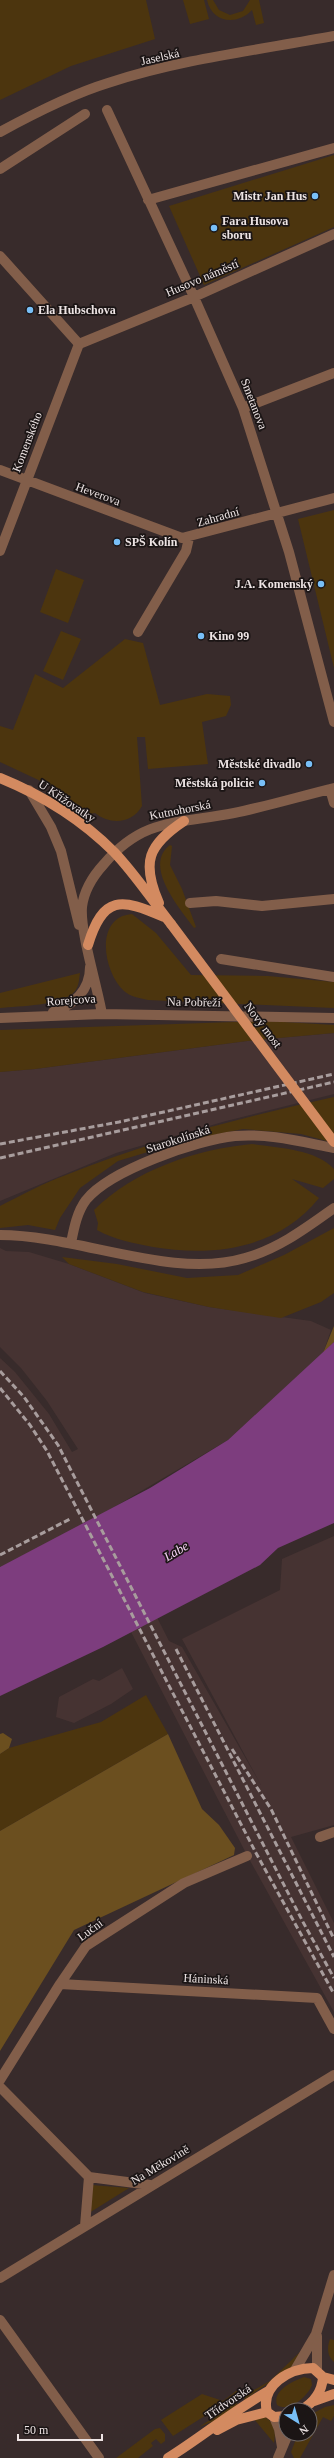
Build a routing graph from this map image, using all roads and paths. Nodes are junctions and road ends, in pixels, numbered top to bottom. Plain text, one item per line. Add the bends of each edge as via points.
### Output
1 (334, 36) edge
2 (107, 110) dead end
3 (85, 114) dead end
4 (0, 132) edge
5 (334, 148) edge
6 (0, 169) edge
7 (148, 200) junction
8 (334, 234) edge
9 (0, 256) edge
10 (194, 296) junction
11 (79, 344) junction
12 (334, 373) edge
13 (243, 408) junction
14 (0, 470) edge
15 (27, 481) junction
16 (334, 498) edge
17 (277, 514) junction
18 (189, 538) junction
19 (0, 550) edge
20 (138, 632) dead end
21 (334, 722) edge
22 (0, 778) edge
23 (332, 788) edge
24 (29, 790) junction
25 (334, 803) edge
26 (184, 821) junction
27 (114, 853) junction
28 (334, 899) edge
29 (190, 903) dead end
30 (168, 921) junction
31 (88, 945) junction
32 (90, 956) junction
33 (221, 959) dead end
34 (334, 977) edge
35 (102, 1014) junction
36 (46, 1015) junction
37 (0, 1018) edge
38 (334, 1018) edge
39 (334, 1142) edge
40 (334, 1148) edge
41 (334, 1208) edge
42 (0, 1235) edge
43 (71, 1243) junction
44 (334, 1832) edge
45 (320, 1837) dead end
46 (247, 1856) dead end
47 (60, 1984) junction
48 (334, 2029) edge
49 (334, 2075) edge
50 (0, 2080) edge
51 (0, 2087) edge
52 (89, 2177) junction
53 (150, 2185) junction
54 (85, 2226) junction
55 (334, 2275) edge
56 (0, 2278) edge
57 (0, 2320) edge
58 (316, 2334) junction
59 (295, 2370) junction
60 (320, 2373) junction
61 (334, 2380) edge
62 (270, 2390) junction
63 (334, 2394) edge
64 (314, 2401) joint
65 (271, 2414) junction
66 (278, 2415) edge
67 (203, 2436) junction
68 (284, 2442) edge
69 (282, 2447) junction
70 (99, 2458) edge
71 (168, 2458) edge
72 (278, 2458) edge

1 - 4 street, Jaselská via 164,68 107,83
2 - 7 street, Smetanova
3 - 6 street
5 - 7 street
7 - 10 street, Smetanova
8 - 10 street, Husovo náměstí
9 - 11 street
10 - 11 street, Husovo náměstí
10 - 13 street, Smetanova
11 - 15 street, Komenského
12 - 13 street
13 - 17 street, Smetanova
14 - 15 street, Heverova
15 - 18 street, Heverova via 176,536
15 - 19 street, Komenského
16 - 17 street, Zahradní
17 - 18 street, Zahradní
17 - 21 street, Smetanova
18 - 20 street, Zahradní via 186,551
22 - 24 main road, U Křižovatky
23 - 25 street
23 - 26 street, Kutnohorská via 234,813
24 - 27 main road, U Křižovatky via 71,818
24 - 31 street via 51,827 61,851 75,912
26 - 27 street, Kutnohorská via 143,831 129,839
26 - 30 main road via 162,837 150,855 151,882
27 - 30 main road, U Křižovatky
27 - 31 street, Kutnohorská via 94,876 83,901 82,916
28 - 29 street via 262,906 216,901
30 - 31 main road via 136,905 117,904 99,917
30 - 39 main road, Nový most, bridge
31 - 32 street, Rorejcova
32 - 35 street, Rorejcova
32 - 36 street via 89,976 81,995 66,1006
33 - 34 street
35 - 36 street, Rorejcova
35 - 38 street, Na Pobřeží
36 - 37 street, Rorejcova
40 - 43 street, Starokolínská via 268,1137 235,1136 170,1154 126,1171 97,1190 80,1212
41 - 43 street via 284,1242 258,1254 230,1262 202,1265 171,1262
42 - 43 street via 29,1235
44 - 45 street
46 - 47 street, Luční via 184,1883 86,1946
47 - 48 street, Háninská via 317,1998
47 - 50 street, Luční
49 - 53 street, Na Měkovině
51 - 52 street
52 - 53 street
52 - 54 street
53 - 54 street, Na Měkovině
54 - 56 street, Na Měkovině
55 - 58 street
57 - 70 street
58 - 59 street
58 - 60 street
59 - 60 main road via 306,2368
59 - 62 main road, Třídvorská via 279,2380
60 - 61 main road
60 - 64 main road via 320,2392
62 - 65 main road via 266,2402
62 - 67 main road, Třídvorská via 243,2405
63 - 64 main road
65 - 66 main road, Třídvorská
65 - 67 main road, Třídvorská via 249,2416
65 - 69 street via 279,2428
67 - 71 main road, Třídvorská
68 - 69 street
69 - 72 street

